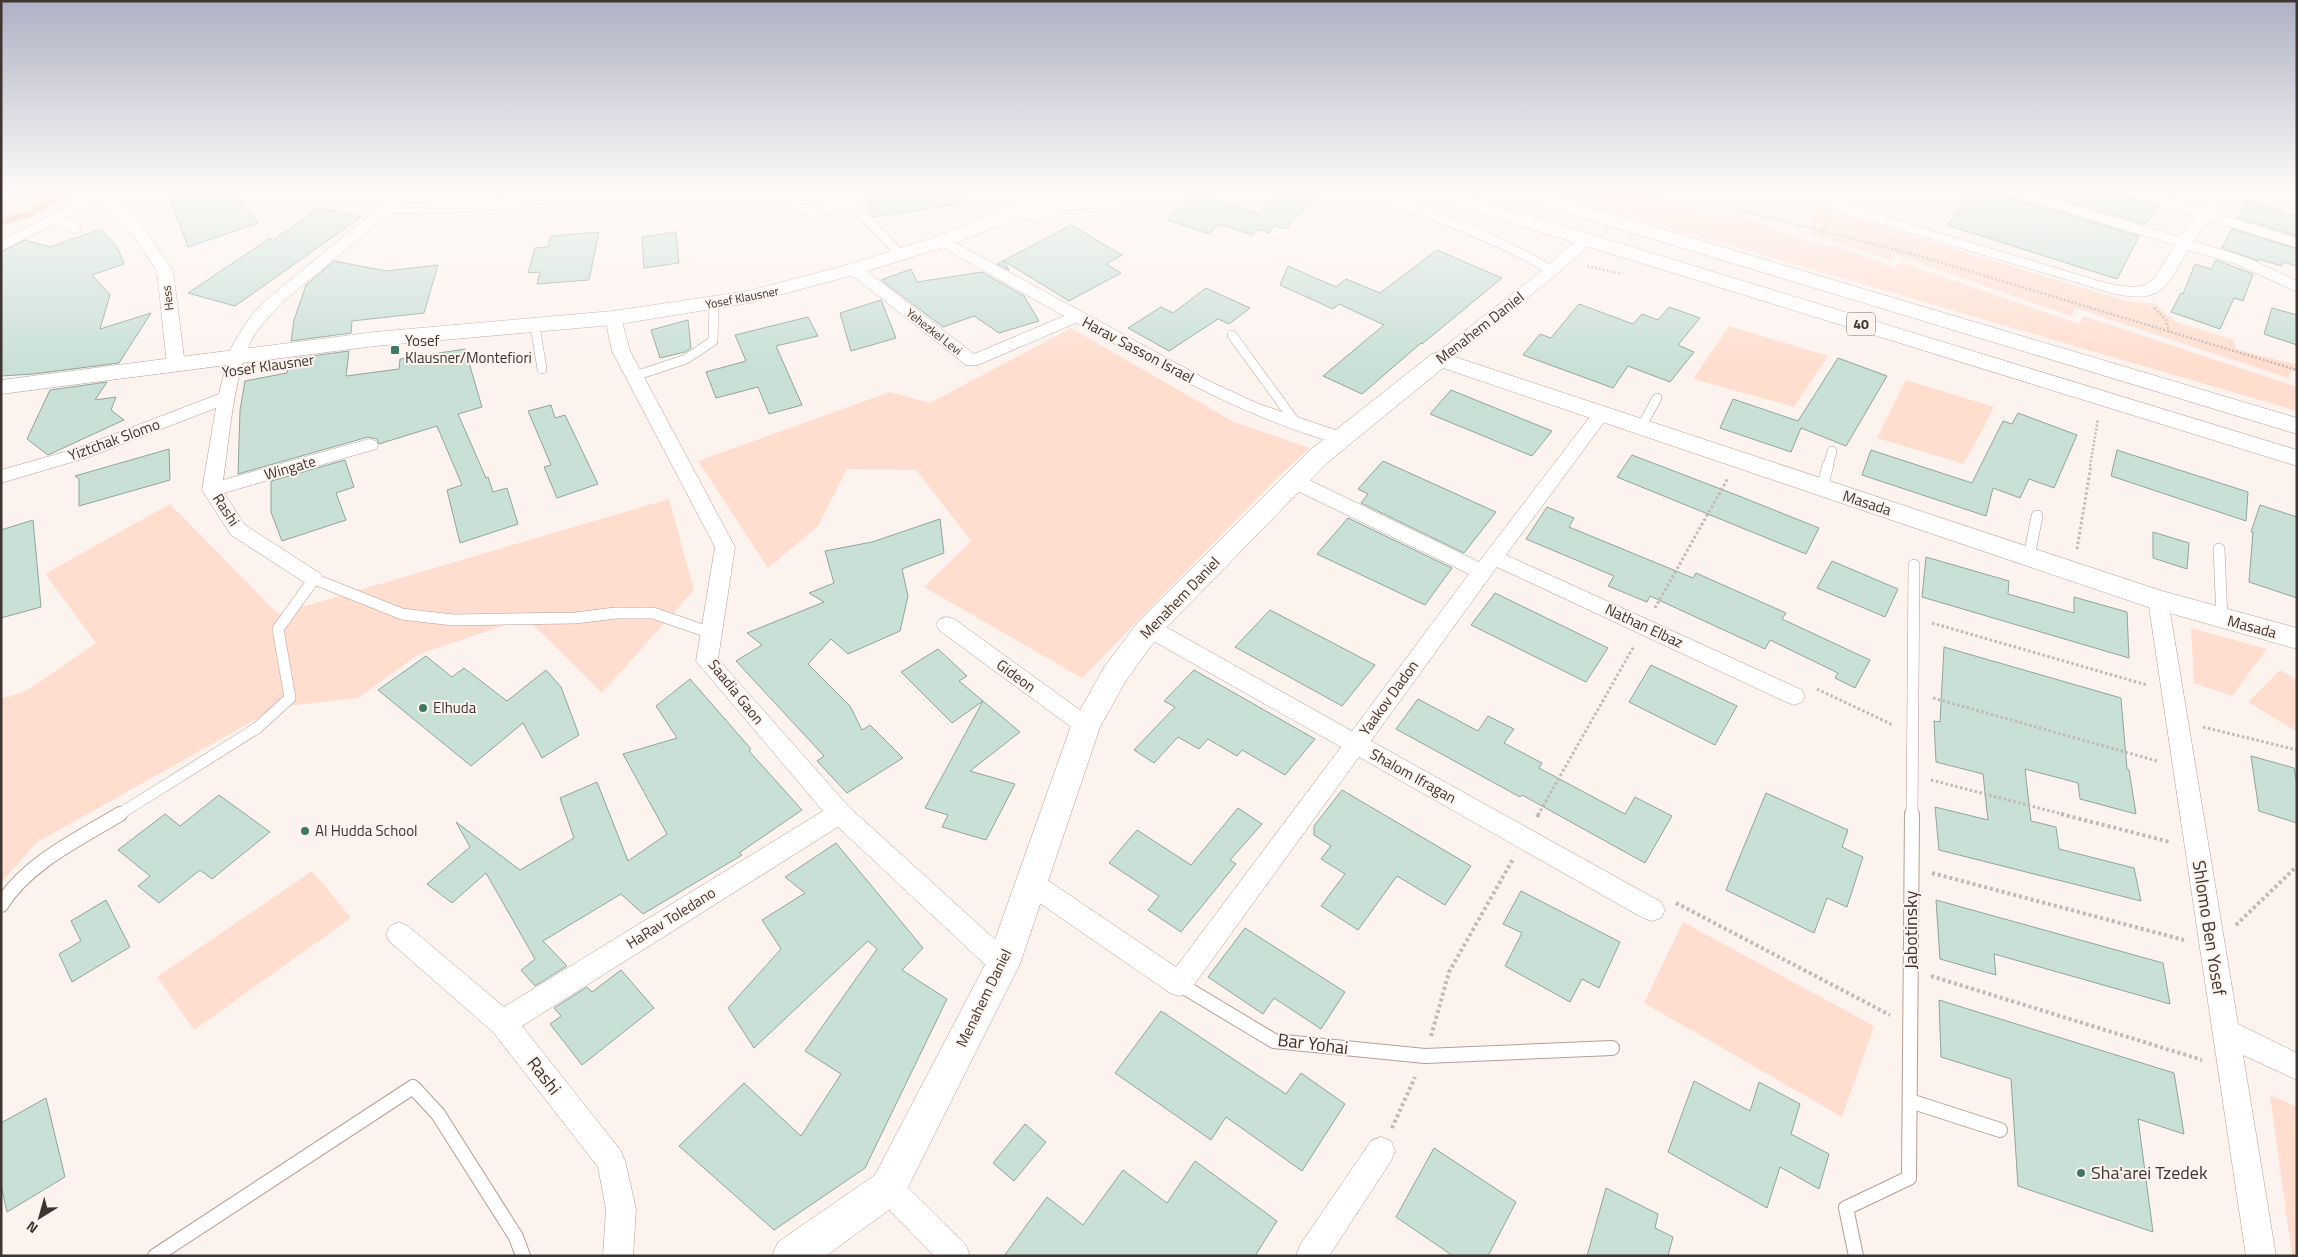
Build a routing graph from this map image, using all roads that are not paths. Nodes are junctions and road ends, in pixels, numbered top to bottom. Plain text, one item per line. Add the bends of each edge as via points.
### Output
1 (150, 249) edge
2 (338, 249) edge
3 (895, 249) edge
4 (920, 249) edge
5 (957, 249) edge
6 (1510, 249) edge
7 (1576, 249) edge
8 (1614, 249) edge
9 (1707, 249) edge
10 (1976, 249) edge
11 (2179, 249) edge
12 (2198, 249) edge
13 (901, 255) junction
14 (854, 269) junction
15 (1545, 276) junction
16 (2297, 287) edge
17 (714, 304) junction
18 (1077, 317) junction
19 (613, 318) junction
20 (535, 326) junction
21 (1232, 336) dead end
22 (1440, 359) junction
23 (234, 364) junction
24 (176, 365) junction
25 (542, 369) dead end
26 (635, 376) junction
27 (1, 387) edge
28 (226, 398) junction
29 (1657, 398) dead end
30 (1, 402) edge
31 (1601, 414) junction
32 (1296, 423) junction
33 (2297, 426) edge
34 (1641, 427) junction
35 (1343, 439) junction
36 (369, 445) dead end
37 (1832, 451) dead end
38 (2297, 458) edge
39 (1, 477) edge
40 (1294, 481) junction
41 (1822, 488) junction
42 (212, 490) junction
43 (2037, 516) dead end
44 (2219, 549) dead end
45 (2029, 557) junction
46 (1487, 564) junction
47 (1914, 565) dead end
48 (314, 579) junction
49 (2158, 600) junction
50 (2222, 619) junction
51 (946, 626) dead end
52 (1148, 628) junction
53 (711, 633) junction
54 (2297, 639) edge
55 (1794, 696) road end
56 (1086, 726) junction
57 (1355, 744) junction
58 (840, 813) junction
59 (1030, 883) junction
60 (1, 905) edge
61 (1652, 910) road end
62 (399, 934) dead end
63 (1004, 964) junction
64 (1179, 984) junction
65 (503, 1023) junction
66 (2226, 1032) junction
67 (1612, 1048) dead end
68 (2297, 1067) edge
69 (1910, 1102) junction
70 (2000, 1130) dead end
71 (1381, 1151) road end
72 (888, 1188) junction
73 (155, 1256) edge
74 (523, 1256) edge
75 (618, 1256) edge
76 (792, 1256) edge
77 (955, 1256) edge
78 (1311, 1256) edge
79 (1856, 1256) edge
80 (2261, 1256) edge

1 - 24 street, Hess via 165,271
2 - 23 street, Rashi via 280,296 252,328
3 - 13 lane
4 - 13 main road, Yosef Klausner
5 - 18 street, Harav Sasson Israel
6 - 15 lane via 1549,269
7 - 15 street, Menahem Daniel
8 - 38 main road, 40
9 - 33 main road, 40
10 - 11 street via 2125,292 2139,292 2160,284
12 - 16 street via 2242,261
13 - 14 main road, Yosef Klausner
14 - 17 main road, Yosef Klausner
14 - 18 street, Yehezkel Levi via 972,361
15 - 22 street, Menahem Daniel
17 - 19 main road, Yosef Klausner
17 - 26 lane via 713,341 704,350
18 - 32 street, Harav Sasson Israel via 1203,384 1253,408
19 - 20 main road, Yosef Klausner
19 - 26 street, Saadia Gaon via 621,351
20 - 23 main road, Yosef Klausner
20 - 25 lane
21 - 32 lane via 1246,358 1282,398
22 - 31 main road, Masada
22 - 35 main road, Menahem Daniel
23 - 24 main road, Yosef Klausner
23 - 28 street, Rashi
23 - 30 main road, Yosef Klausner
24 - 27 main road, Yosef Klausner
26 - 53 street, Saadia Gaon via 725,547
28 - 39 street, Yiztchak Slomo via 82,454
28 - 42 street, Rashi
29 - 34 lane
31 - 34 main road, Masada
31 - 46 street, Yaakov Dadon
32 - 35 street, Harav Sasson Israel
34 - 41 main road, Masada
35 - 40 main road, Menahem Daniel via 1318,457
36 - 42 street, Wingate
37 - 41 lane
40 - 46 street, Nathan Elbaz
40 - 52 main road, Menahem Daniel
41 - 45 main road, Masada
42 - 48 street, Rashi via 238,530
43 - 45 lane
44 - 50 lane
45 - 49 main road, Masada
46 - 55 street, Nathan Elbaz via 1644,627
46 - 57 street, Yaakov Dadon
47 - 69 lane, Jabotinsky
48 - 53 lane via 402,614 453,620 517,620 653,613
48 - 60 lane via 278,629 290,698 257,728 46,860 10,892
49 - 50 main road, Masada
49 - 66 street, Shlomo Ben Yosef
50 - 54 main road, Masada
51 - 56 street, Gideon
52 - 56 main road, Menahem Daniel via 1114,674
52 - 57 street, Shalom Ifragan
53 - 58 street, Saadia Gaon via 707,661
56 - 59 main road, Menahem Daniel
57 - 61 street, Shalom Ifragan
57 - 64 street, Yaakov Dadon
58 - 63 street, Saadia Gaon
58 - 65 street, HaRav Toledano
59 - 63 main road, Menahem Daniel
59 - 64 street, Bar Yohai
62 - 65 street, Rashi
63 - 72 main road, Menahem Daniel
64 - 67 lane, Bar Yohai via 1274,1041 1425,1056
65 - 75 street, Rashi via 611,1161 621,1209
66 - 68 street
66 - 80 street, Shlomo Ben Yosef
69 - 70 lane
69 - 79 lane, Jabotinsky via 1909,1178 1846,1208
71 - 78 street
72 - 76 main road
72 - 77 street
73 - 74 lane via 413,1087 438,1114 516,1237

